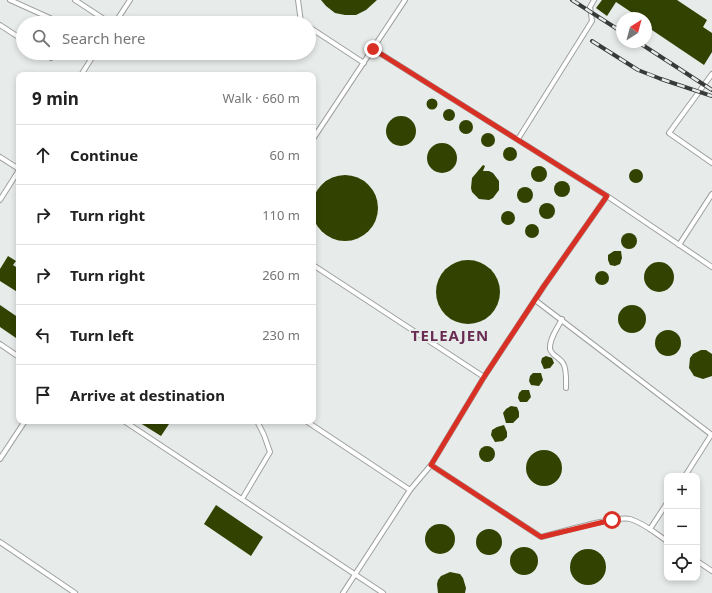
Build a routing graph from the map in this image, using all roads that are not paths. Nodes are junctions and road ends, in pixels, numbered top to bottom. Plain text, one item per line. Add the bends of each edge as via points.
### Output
1 (10, 0) edge
2 (75, 0) edge
3 (130, 0) edge
4 (298, 0) edge
5 (405, 0) edge
6 (594, 0) edge
7 (45, 16) edge
8 (99, 16) edge
9 (120, 16) edge
10 (300, 16) edge
11 (0, 25) edge
12 (316, 32) edge
13 (16, 35) edge
14 (373, 49) junction
15 (91, 60) edge
16 (364, 63) junction
17 (83, 72) edge
18 (712, 74) edge
19 (710, 82) edge
20 (316, 135) edge
21 (518, 139) junction
22 (0, 157) edge
23 (712, 163) edge
24 (16, 167) edge
25 (16, 174) edge
26 (712, 194) edge
27 (607, 196) junction
28 (0, 200) edge
29 (679, 245) junction
30 (316, 267) edge
31 (712, 267) edge
32 (535, 300) junction
33 (562, 319) junction
34 (0, 344) edge
35 (16, 355) edge
36 (484, 377) junction
37 (566, 388) dead end
38 (23, 424) edge
39 (129, 424) edge
40 (259, 424) edge
41 (311, 424) edge
42 (712, 435) edge
43 (0, 459) edge
44 (431, 465) junction
45 (687, 473) edge
46 (410, 490) junction
47 (242, 499) junction
48 (664, 508) edge
49 (650, 529) junction
50 (664, 539) edge
51 (0, 542) edge
52 (700, 563) edge
53 (712, 571) edge
54 (356, 574) junction
55 (74, 593) edge
56 (343, 593) edge
57 (383, 593) edge

1 - 7 lane
2 - 8 lane
3 - 9 lane
4 - 10 lane
5 - 14 lane
6 - 21 lane via 590,7 592,20
11 - 13 lane
12 - 16 lane
14 - 16 lane
14 - 21 lane
15 - 17 lane
16 - 20 lane
18 - 19 lane
19 - 23 lane via 669,133
21 - 27 lane
22 - 24 lane
25 - 28 lane
26 - 29 lane
27 - 29 lane
27 - 32 lane
29 - 31 lane
30 - 36 lane
32 - 33 lane
32 - 36 lane
33 - 37 lane via 550,348 552,354 564,364
33 - 42 lane
34 - 35 lane
36 - 44 lane
38 - 43 lane
39 - 47 lane
40 - 47 lane via 270,452
41 - 46 lane
42 - 45 lane
44 - 46 lane
44 - 49 lane via 541,537 628,518
46 - 54 lane
47 - 54 lane
48 - 49 lane
49 - 50 lane
51 - 55 lane
52 - 53 lane
54 - 56 lane
54 - 57 lane

